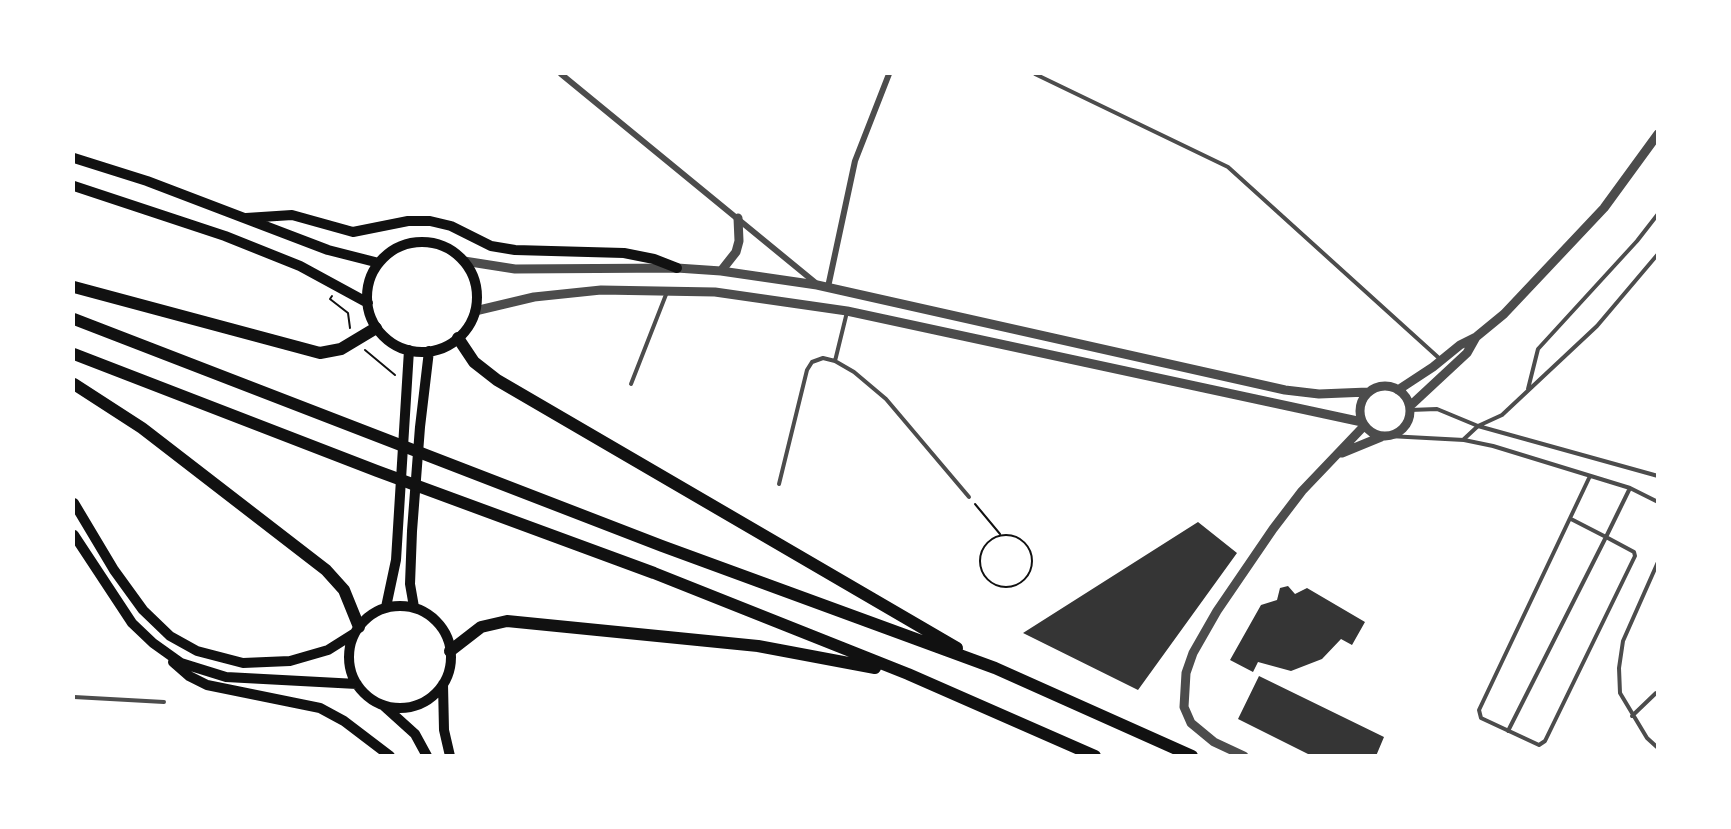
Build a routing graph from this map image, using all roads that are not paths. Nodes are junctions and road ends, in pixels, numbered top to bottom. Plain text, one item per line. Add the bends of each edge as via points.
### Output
1 (561, 74) edge
2 (889, 74) edge
3 (1035, 74) edge
4 (1658, 134) edge
5 (74, 158) edge
6 (74, 186) edge
7 (1658, 214) edge
8 (246, 218) junction
9 (738, 218) junction
10 (1658, 254) edge
11 (464, 261) junction
12 (379, 263) junction
13 (677, 268) junction
14 (721, 271) junction
15 (817, 285) junction
16 (74, 287) edge
17 (828, 287) junction
18 (667, 291) junction
19 (368, 303) junction
20 (475, 311) junction
21 (847, 311) junction
22 (74, 319) edge
23 (376, 328) junction
24 (1476, 337) junction
25 (458, 338) junction
26 (409, 350) junction
27 (429, 351) junction
28 (74, 354) edge
29 (1442, 360) junction
30 (835, 361) junction
31 (74, 384) edge
32 (631, 384) dead end
33 (1398, 390) junction
34 (1528, 390) junction
35 (1368, 392) junction
36 (1410, 408) junction
37 (1363, 424) junction
38 (1478, 426) junction
39 (1385, 437) junction
40 (1464, 440) junction
41 (1339, 454) junction
42 (1590, 476) junction
43 (1658, 477) edge
44 (779, 484) dead end
45 (1630, 488) junction
46 (969, 497) road end
47 (1658, 502) edge
48 (74, 503) edge
49 (1571, 519) junction
50 (74, 535) edge
51 (1606, 537) junction
52 (1658, 562) edge
53 (386, 607) junction
54 (414, 607) junction
55 (357, 630) junction
56 (450, 651) junction
57 (167, 654) junction
58 (995, 668) junction
59 (908, 674) junction
60 (357, 684) junction
61 (443, 684) junction
62 (1656, 693) dead end
63 (74, 697) edge
64 (164, 702) dead end
65 (384, 705) junction
66 (1632, 716) junction
67 (1508, 731) junction
68 (1658, 748) edge
69 (390, 756) edge
70 (427, 756) edge
71 (450, 756) edge
72 (1095, 756) edge
73 (1192, 756) edge
74 (1244, 756) edge

1 - 9 street
2 - 17 street via 855,161
3 - 29 lane via 1228,167
4 - 24 street via 1604,208 1512,306
5 - 8 main road
6 - 19 main road via 225,236 300,266
7 - 34 lane via 1538,349
8 - 12 main road via 328,250
8 - 13 main road via 292,215 353,232 408,221 430,221 499,248 624,253
9 - 14 street via 736,252
9 - 15 street
10 - 34 lane via 1597,326
11 - 12 main road via 447,248 416,242 396,249
11 - 13 street via 515,269
11 - 20 main road via 475,285
12 - 19 main road via 372,275
13 - 14 street
14 - 15 street
15 - 17 street
16 - 23 highway via 320,353 341,349
17 - 35 street via 1285,390 1319,394
18 - 20 street via 567,293
18 - 21 street via 715,292
18 - 32 lane
19 - 23 main road
20 - 25 main road
21 - 30 lane
21 - 37 street
22 - 58 highway via 673,550
23 - 26 main road via 385,338
24 - 29 street
24 - 36 street via 1467,353
25 - 27 main road
25 - 58 highway via 474,362 497,380
26 - 27 main road
26 - 53 main road via 394,573
27 - 54 main road via 412,531 410,584
28 - 59 highway via 654,573
29 - 33 street
30 - 44 lane via 823,358 809,365
30 - 46 lane via 886,399
31 - 55 highway via 142,428 326,570 344,590
33 - 35 street via 1381,386
33 - 36 street
34 - 38 lane via 1502,415
35 - 37 street via 1359,408
36 - 38 lane via 1437,409
36 - 39 street via 1404,427
37 - 39 street via 1371,433
37 - 41 street
38 - 40 lane
38 - 43 lane
39 - 40 lane
39 - 41 street
40 - 42 lane
41 - 74 street via 1302,491 1247,564 1193,653 1186,673 1184,707 1191,723 1214,742
42 - 45 lane
42 - 49 lane
45 - 47 lane
45 - 51 lane
48 - 55 main road via 143,610 170,636 197,651 243,663 290,661 328,650
49 - 51 lane
49 - 67 lane via 1479,710 1481,718
50 - 57 main road via 132,623
51 - 67 lane
51 - 67 lane via 1635,556 1545,741 1539,745
52 - 66 lane via 1626,633 1618,668 1620,693
53 - 54 main road
53 - 55 main road via 372,614
54 - 56 main road via 437,622
55 - 60 main road via 349,661
56 - 59 highway via 481,627 507,621 758,646
56 - 61 main road via 450,668
57 - 60 main road via 196,669 226,677
57 - 69 main road via 189,676 207,685 320,708
58 - 73 highway
59 - 72 highway
60 - 65 main road via 366,696
61 - 65 main road via 430,698 412,706
61 - 71 main road via 444,730
62 - 66 lane
63 - 64 lane
65 - 70 main road via 415,734
66 - 68 lane

